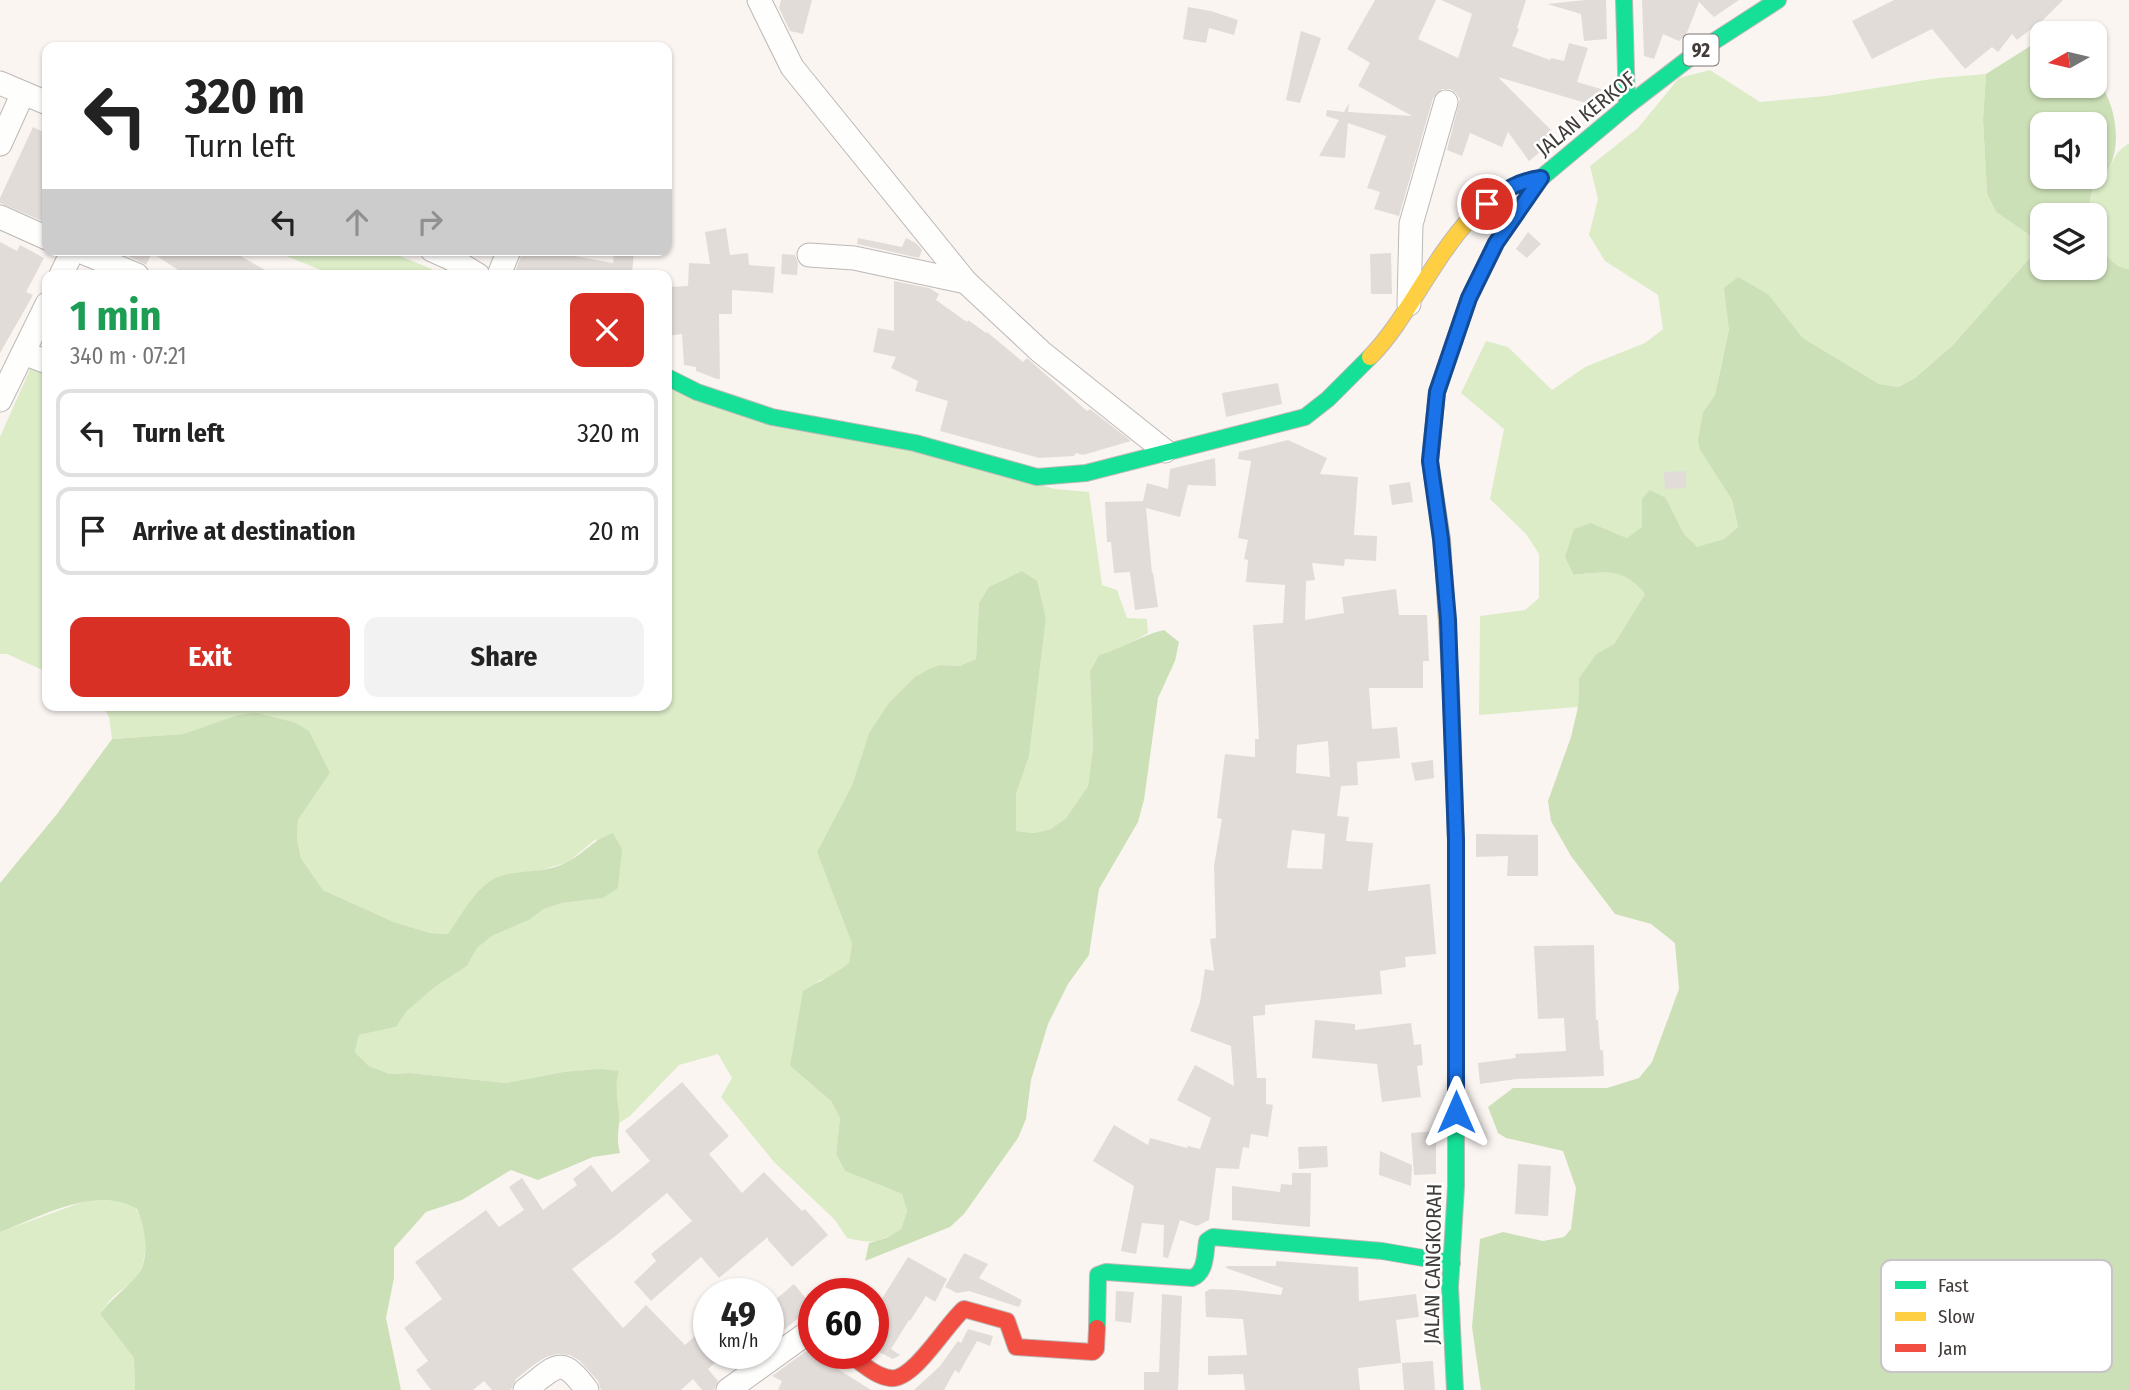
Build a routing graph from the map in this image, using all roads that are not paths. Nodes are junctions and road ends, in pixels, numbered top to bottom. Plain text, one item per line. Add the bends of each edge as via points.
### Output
1 (759, 0) edge
2 (1624, 0) edge
3 (1778, 0) edge
4 (0, 83) edge
5 (23, 93) junction
6 (42, 101) edge
7 (1446, 102) dead end
8 (1627, 106) junction
9 (0, 144) edge
10 (1541, 178) junction
11 (0, 217) edge
12 (42, 235) edge
13 (809, 255) dead end
14 (90, 256) edge
15 (446, 256) edge
16 (125, 270) edge
17 (470, 270) edge
18 (966, 282) junction
19 (1409, 304) junction
20 (42, 315) edge
21 (24, 353) junction
22 (42, 360) edge
23 (672, 380) edge
24 (0, 400) edge
25 (1166, 451) junction
26 (1456, 1096) joint
27 (1452, 1263) junction
28 (798, 1340) edge
29 (873, 1369) edge
30 (525, 1390) edge
31 (587, 1390) edge
32 (728, 1390) edge
33 (1455, 1390) edge

1 - 18 street via 792,67
2 - 8 street
3 - 8 street, JALAN KERKOF / 92
4 - 5 street
5 - 6 street
5 - 9 street
7 - 19 street via 1411,224
8 - 10 street, JALAN KERKOF / 92
10 - 19 street via 1510,186 1487,204 1451,240
10 - 26 street, JALAN KERKOF / 92 via 1496,243 1469,298 1437,392 1430,461 1448,620 1456,840
11 - 12 street
13 - 18 street via 854,258
14 - 16 street
15 - 17 street
18 - 25 street via 1041,352
19 - 25 street via 1363,367 1305,417
20 - 21 street
21 - 22 street
21 - 24 street
23 - 25 street via 772,417 915,443 1037,477 1086,473
26 - 27 street, JALAN CANGKORAH
27 - 29 street via 1382,1251 1213,1237 1207,1241 1198,1276 1098,1275 1096,1349 1089,1353 1016,1347 1007,1321 964,1309 939,1333 908,1375 898,1380
27 - 33 street, JALAN CANGKORAH
28 - 32 street
30 - 31 street via 563,1366 570,1368

